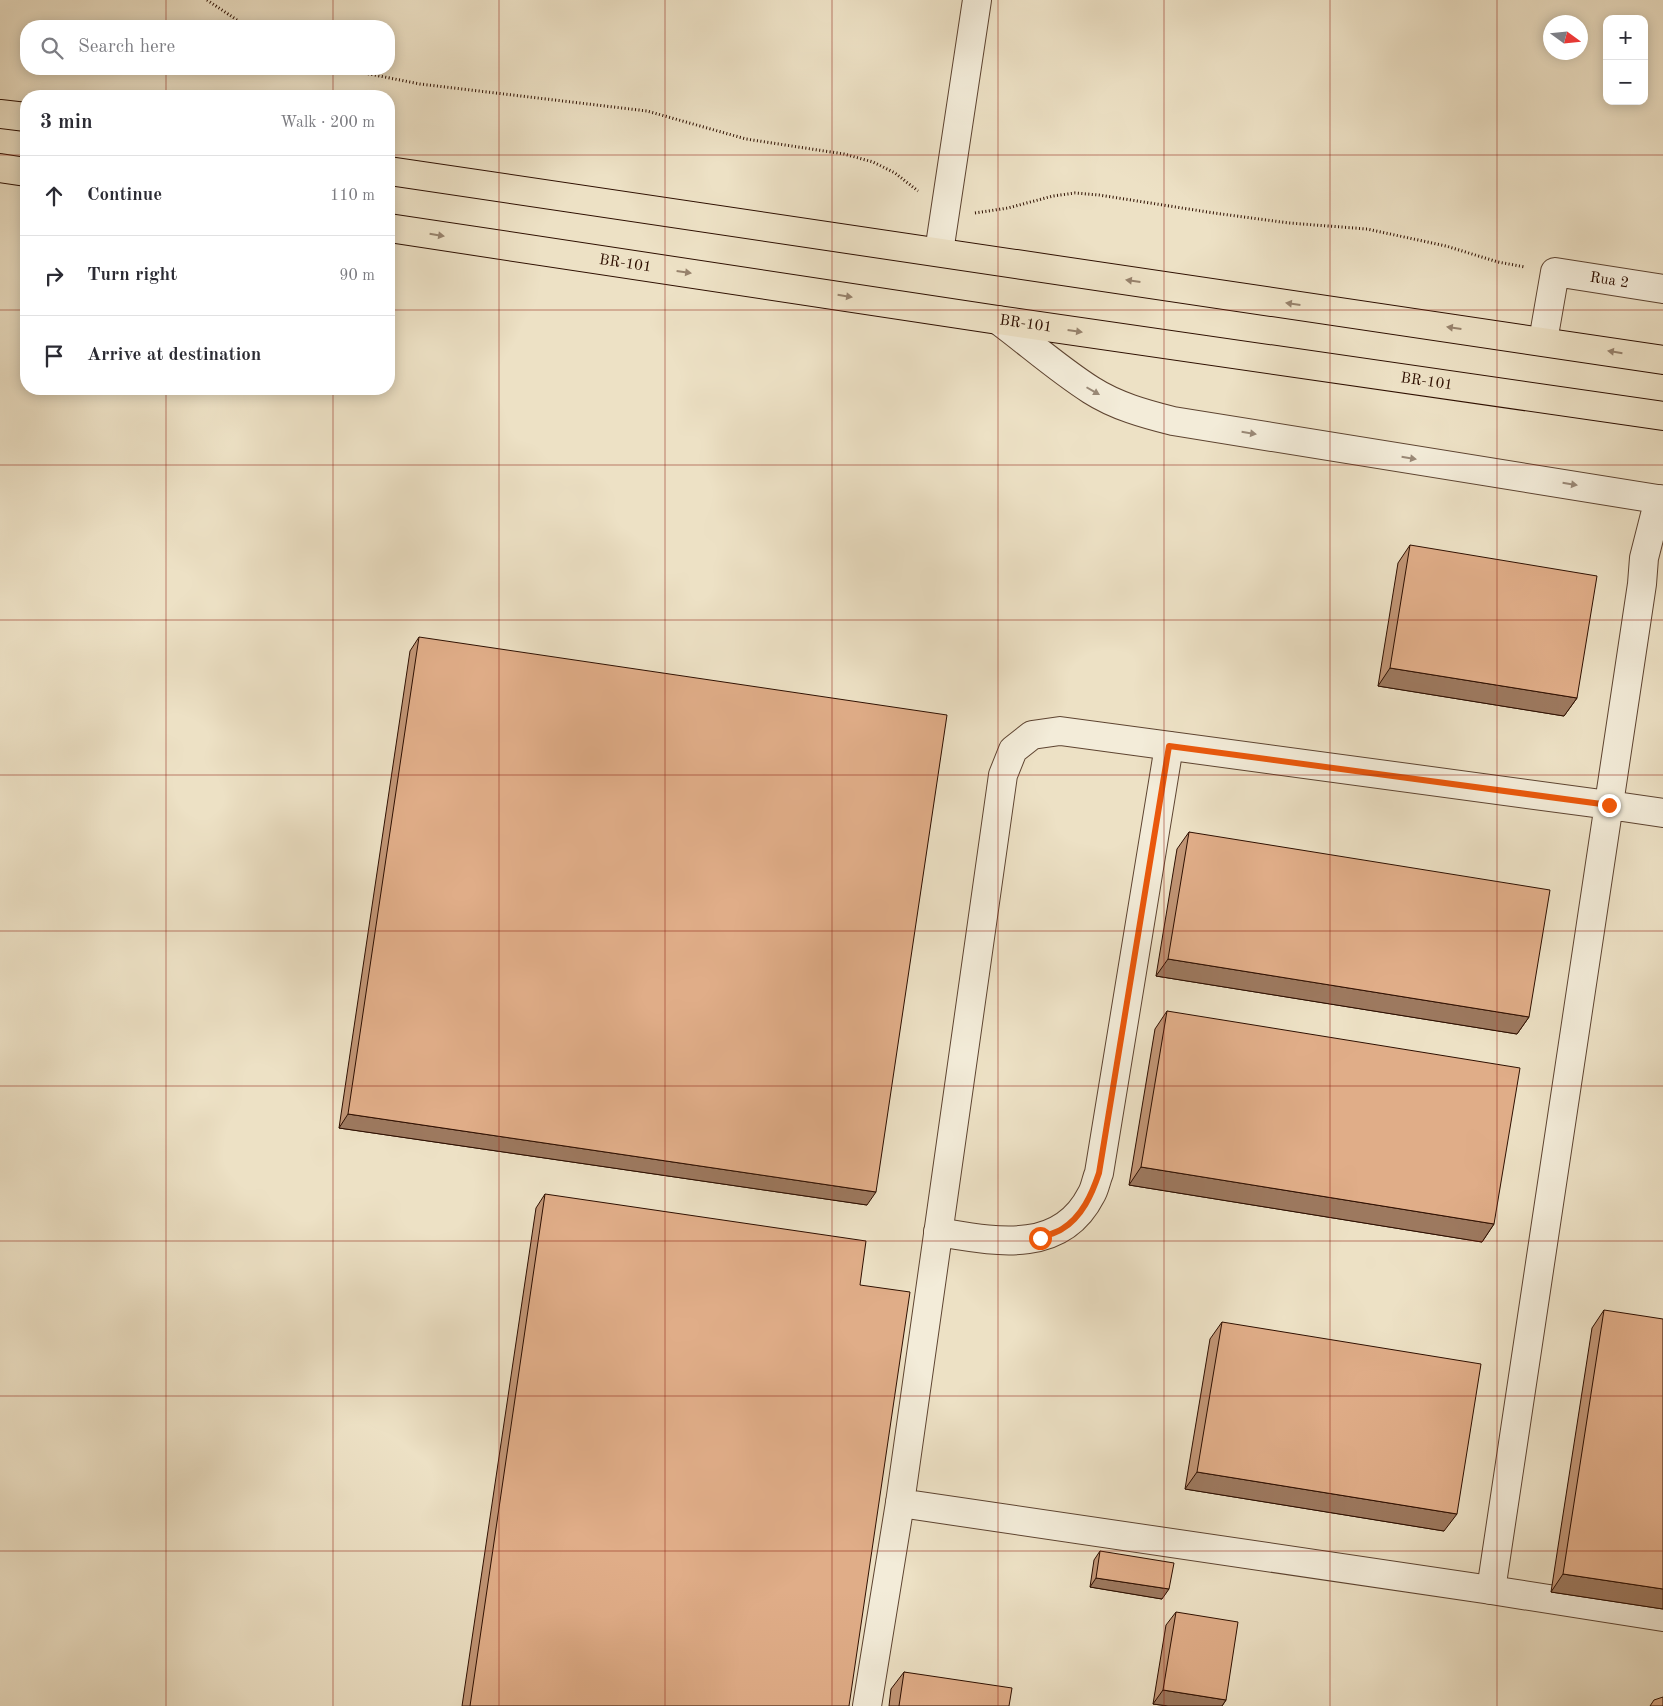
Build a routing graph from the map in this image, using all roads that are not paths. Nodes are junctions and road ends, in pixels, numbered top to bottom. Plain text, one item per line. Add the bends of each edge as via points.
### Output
1 (977, 0) edge
2 (0, 114) edge
3 (20, 116) edge
4 (0, 168) edge
5 (20, 171) edge
6 (395, 172) edge
7 (395, 229) edge
8 (939, 252) junction
9 (1663, 289) edge
10 (998, 320) junction
11 (1543, 341) junction
12 (1663, 360) edge
13 (1663, 416) edge
14 (1661, 499) edge
15 (1654, 560) edge
16 (1169, 746) junction
17 (1609, 805) junction
18 (1663, 813) edge
19 (938, 1232) junction
20 (900, 1502) junction
21 (1491, 1590) junction
22 (1663, 1617) edge
23 (867, 1706) edge

1 - 8 street
2 - 3 main road
4 - 5 main road
6 - 8 main road
7 -> 10 main road, BR-101 / BR-101
11 -> 8 main road
9 - 11 street, Rua 2 via 1555,272
10 -> 13 main road, BR-101 / BR-101
10 -> 14 street via 1092,390 1129,409 1158,417
12 -> 11 main road
14 - 15 street
15 - 17 street via 1642,584
16 - 17 street
16 - 19 street via 1099,1173 1091,1195 1078,1215 1062,1229 1040,1238 990,1240
16 - 19 street via 1060,731 1032,735 1013,750 1004,775
17 - 18 street
17 - 21 street
19 - 20 street
20 - 21 street
20 - 23 street
21 - 22 street

